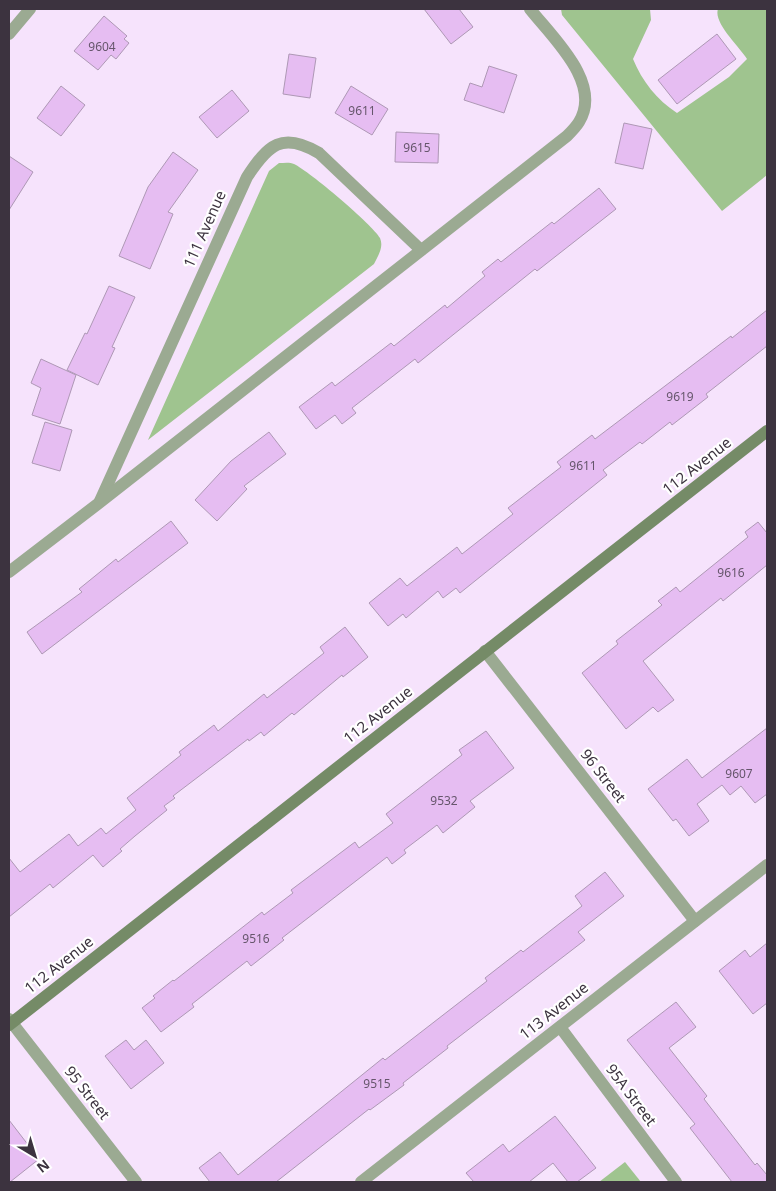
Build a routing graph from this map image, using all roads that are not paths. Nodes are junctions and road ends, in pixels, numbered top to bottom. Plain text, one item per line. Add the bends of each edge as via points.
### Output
1 (30, 9) edge
2 (530, 9) edge
3 (9, 34) edge
4 (420, 250) junction
5 (767, 431) edge
6 (99, 503) junction
7 (9, 572) edge
8 (485, 651) junction
9 (767, 865) edge
10 (695, 921) junction
11 (10, 1023) edge
12 (560, 1027) junction
13 (136, 1182) edge
14 (361, 1182) edge
15 (676, 1182) edge

1 - 3 street
2 - 4 street, 111 Avenue via 575,65 583,82 586,101 580,121 567,136
4 - 6 street, 111 Avenue
4 - 6 street, 111 Avenue via 319,153 294,142 275,145 268,150 247,177
5 - 8 street, 112 Avenue
6 - 7 street, 111 Avenue
8 - 10 street, 96 Street
8 - 11 street, 112 Avenue
9 - 10 street, 113 Avenue
10 - 12 street, 113 Avenue
11 - 13 street, 95 Street
12 - 14 street, 113 Avenue
12 - 15 street, 95A Street

